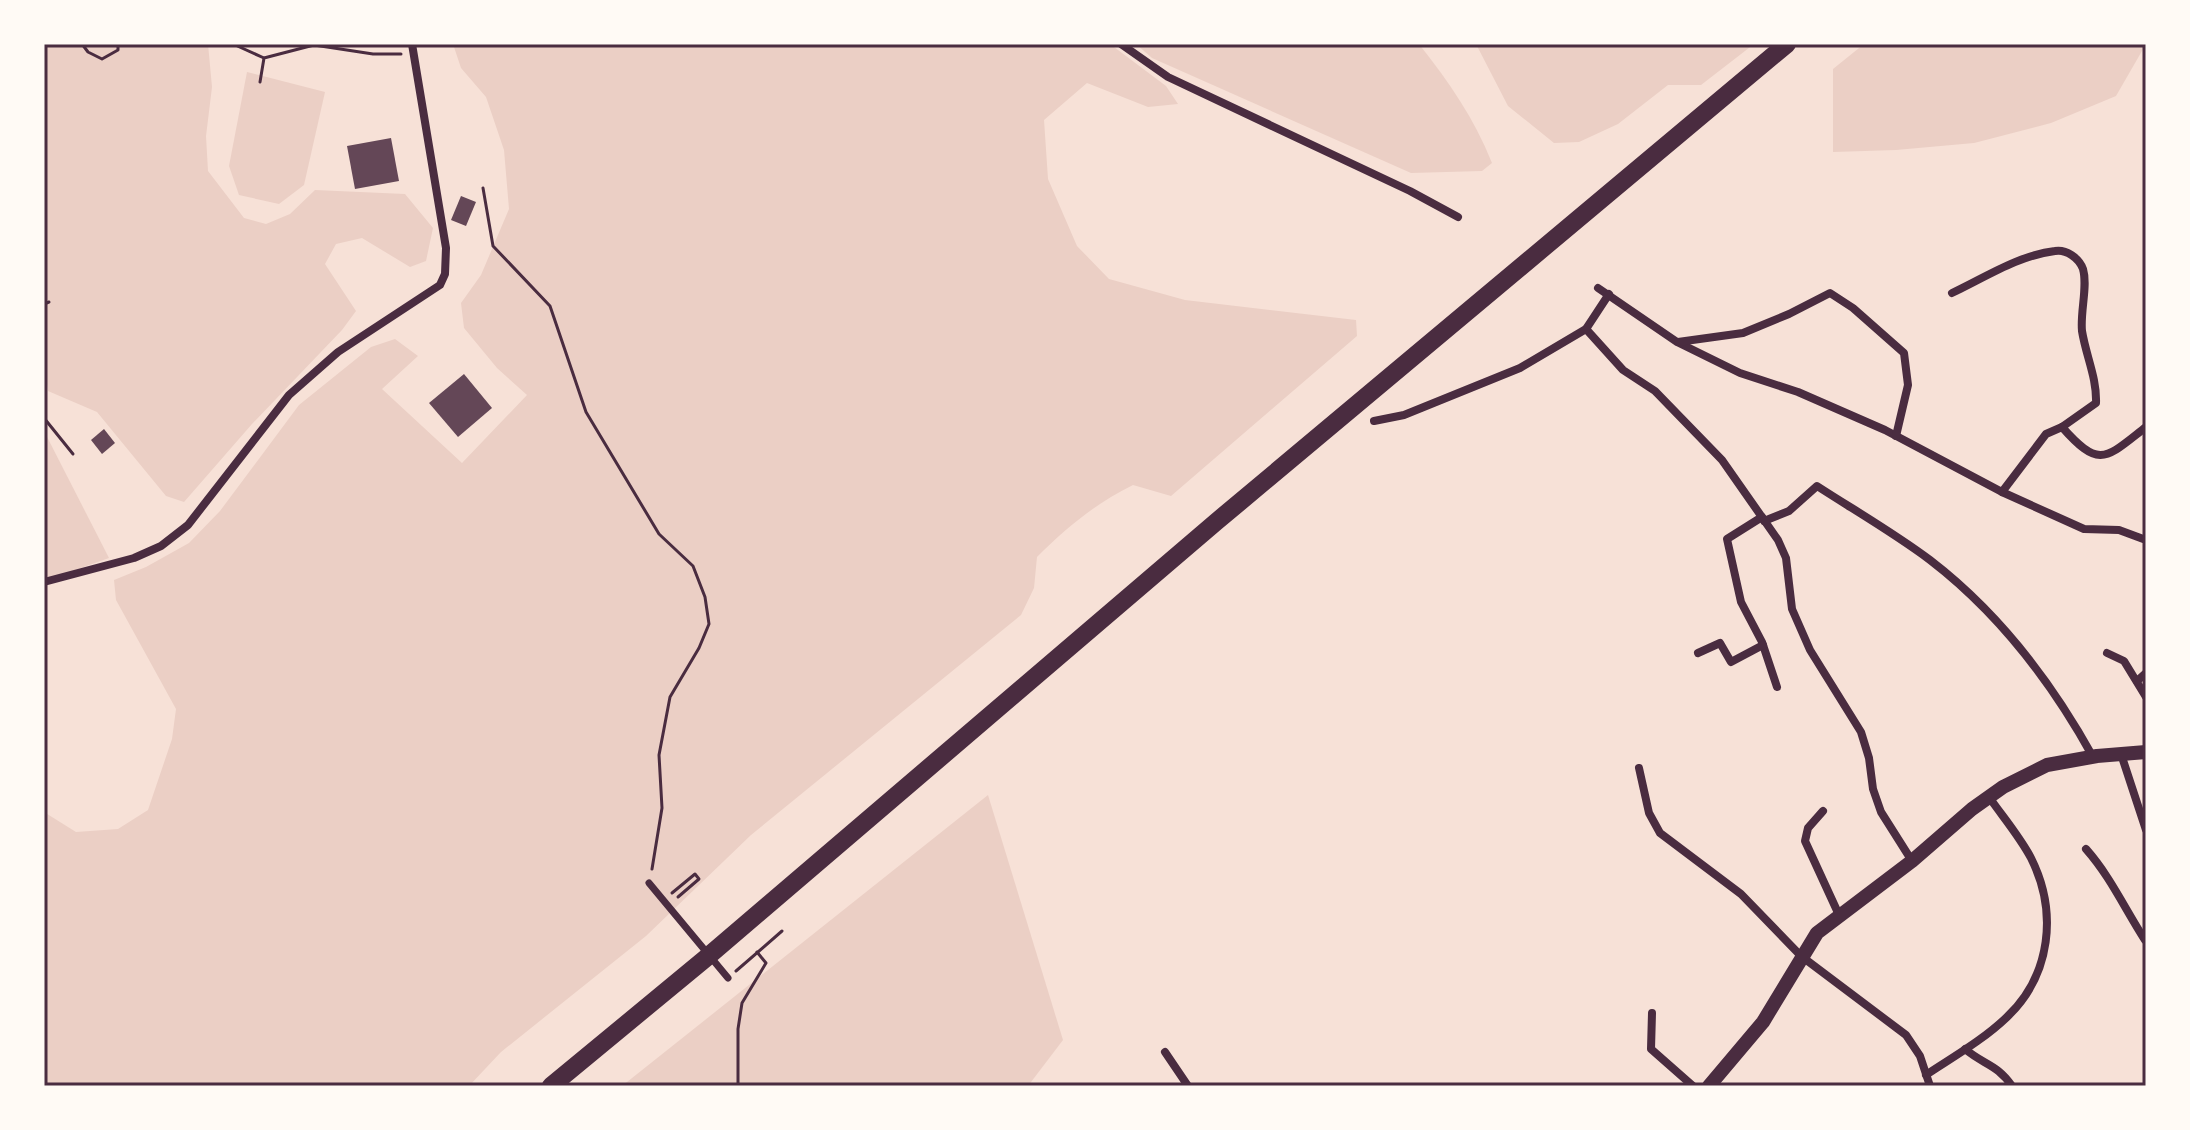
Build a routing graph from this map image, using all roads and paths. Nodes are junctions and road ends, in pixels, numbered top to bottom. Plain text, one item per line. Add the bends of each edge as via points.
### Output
1 (82, 44) edge
2 (118, 44) edge
3 (197, 44) edge
4 (225, 44) edge
5 (233, 44) edge
6 (412, 44) edge
7 (1121, 44) edge
8 (1787, 44) edge
9 (413, 55) junction
10 (264, 58) junction
11 (260, 82) dead end
12 (483, 188) dead end
13 (1458, 217) dead end
14 (1598, 288) dead end
15 (1952, 293) dead end
16 (1609, 294) junction
17 (1586, 329) junction
18 (1677, 342) junction
19 (44, 418) edge
20 (1374, 421) dead end
21 (2062, 427) junction
22 (2146, 427) edge
23 (1896, 436) junction
24 (73, 454) dead end
25 (2002, 492) junction
26 (1763, 519) junction
27 (2146, 540) edge
28 (44, 582) edge
29 (1763, 645) junction
30 (1698, 653) dead end
31 (2107, 653) dead end
32 (2146, 673) edge
33 (2137, 681) junction
34 (1777, 687) dead end
35 (2146, 697) edge
36 (2146, 752) edge
37 (2121, 754) junction
38 (2093, 757) junction
39 (1639, 768) dead end
40 (1989, 797) junction
41 (1823, 811) dead end
42 (2146, 830) edge
43 (2086, 849) dead end
44 (1912, 861) junction
45 (649, 883) joint
46 (675, 899) dead end
47 (664, 900) junction
48 (1839, 915) junction
49 (782, 931) dead end
50 (2146, 940) edge
51 (757, 952) junction
52 (1801, 956) junction
53 (728, 978) joint
54 (1652, 1013) dead end
55 (1965, 1049) junction
56 (1165, 1052) dead end
57 (1926, 1075) junction
58 (551, 1086) edge
59 (738, 1086) edge
60 (1188, 1086) edge
61 (1693, 1086) edge
62 (1709, 1086) edge
63 (1930, 1086) edge
64 (2012, 1086) edge

1 - 2 path via 102,59 118,50
3 - 4 path
5 - 10 path
6 - 9 street
7 - 13 street via 1168,77
8 - 58 highway
9 - 10 path via 314,45
9 - 28 street via 446,248 440,285 307,376 188,525 161,546
10 - 11 path
12 - 45 path via 493,246 550,306 586,412 659,534 693,566 705,597 709,624 670,697 659,755 659,835
14 - 16 street
15 - 21 street via 2025,259 2057,250 2073,255 2084,277 2082,331 2096,403
16 - 17 street
16 - 18 street
17 - 20 street via 1520,368 1404,415
17 - 26 street via 1722,460
18 - 23 street
18 - 23 street via 1743,333 1830,293 1904,353 1908,385
19 - 24 path
21 - 22 street via 2081,449 2096,455 2110,455
21 - 25 street via 2046,434
23 - 25 street
25 - 27 street via 2084,529 2119,530
26 - 29 street via 1727,539 1741,602
26 - 38 street via 1789,511 1817,486 1929,559 2011,635 2066,709
26 - 44 street via 1786,558 1792,609 1810,650 1861,732 1881,812
29 - 30 street via 1731,662 1720,643
29 - 34 street
31 - 33 street via 2124,661
32 - 33 street
33 - 35 street
36 - 37 street
37 - 38 street
37 - 42 street
38 - 40 street via 2047,765
39 - 52 street via 1649,813 1660,833 1741,894
40 - 44 street
40 - 55 street via 2031,857 2046,894 2049,937 2032,985 2008,1016
41 - 48 street via 1808,828 1805,841
43 - 50 street
44 - 48 street
45 - 47 street
46 - 47 path via 699,879 695,874
47 - 53 street
48 - 52 street
49 - 51 path
51 - 53 path
51 - 59 path via 766,963 742,1003
52 - 57 street via 1906,1035
52 - 62 street via 1763,1022
54 - 61 street via 1651,1049
55 - 57 street
55 - 64 street via 2001,1070
56 - 60 street
57 - 63 street

